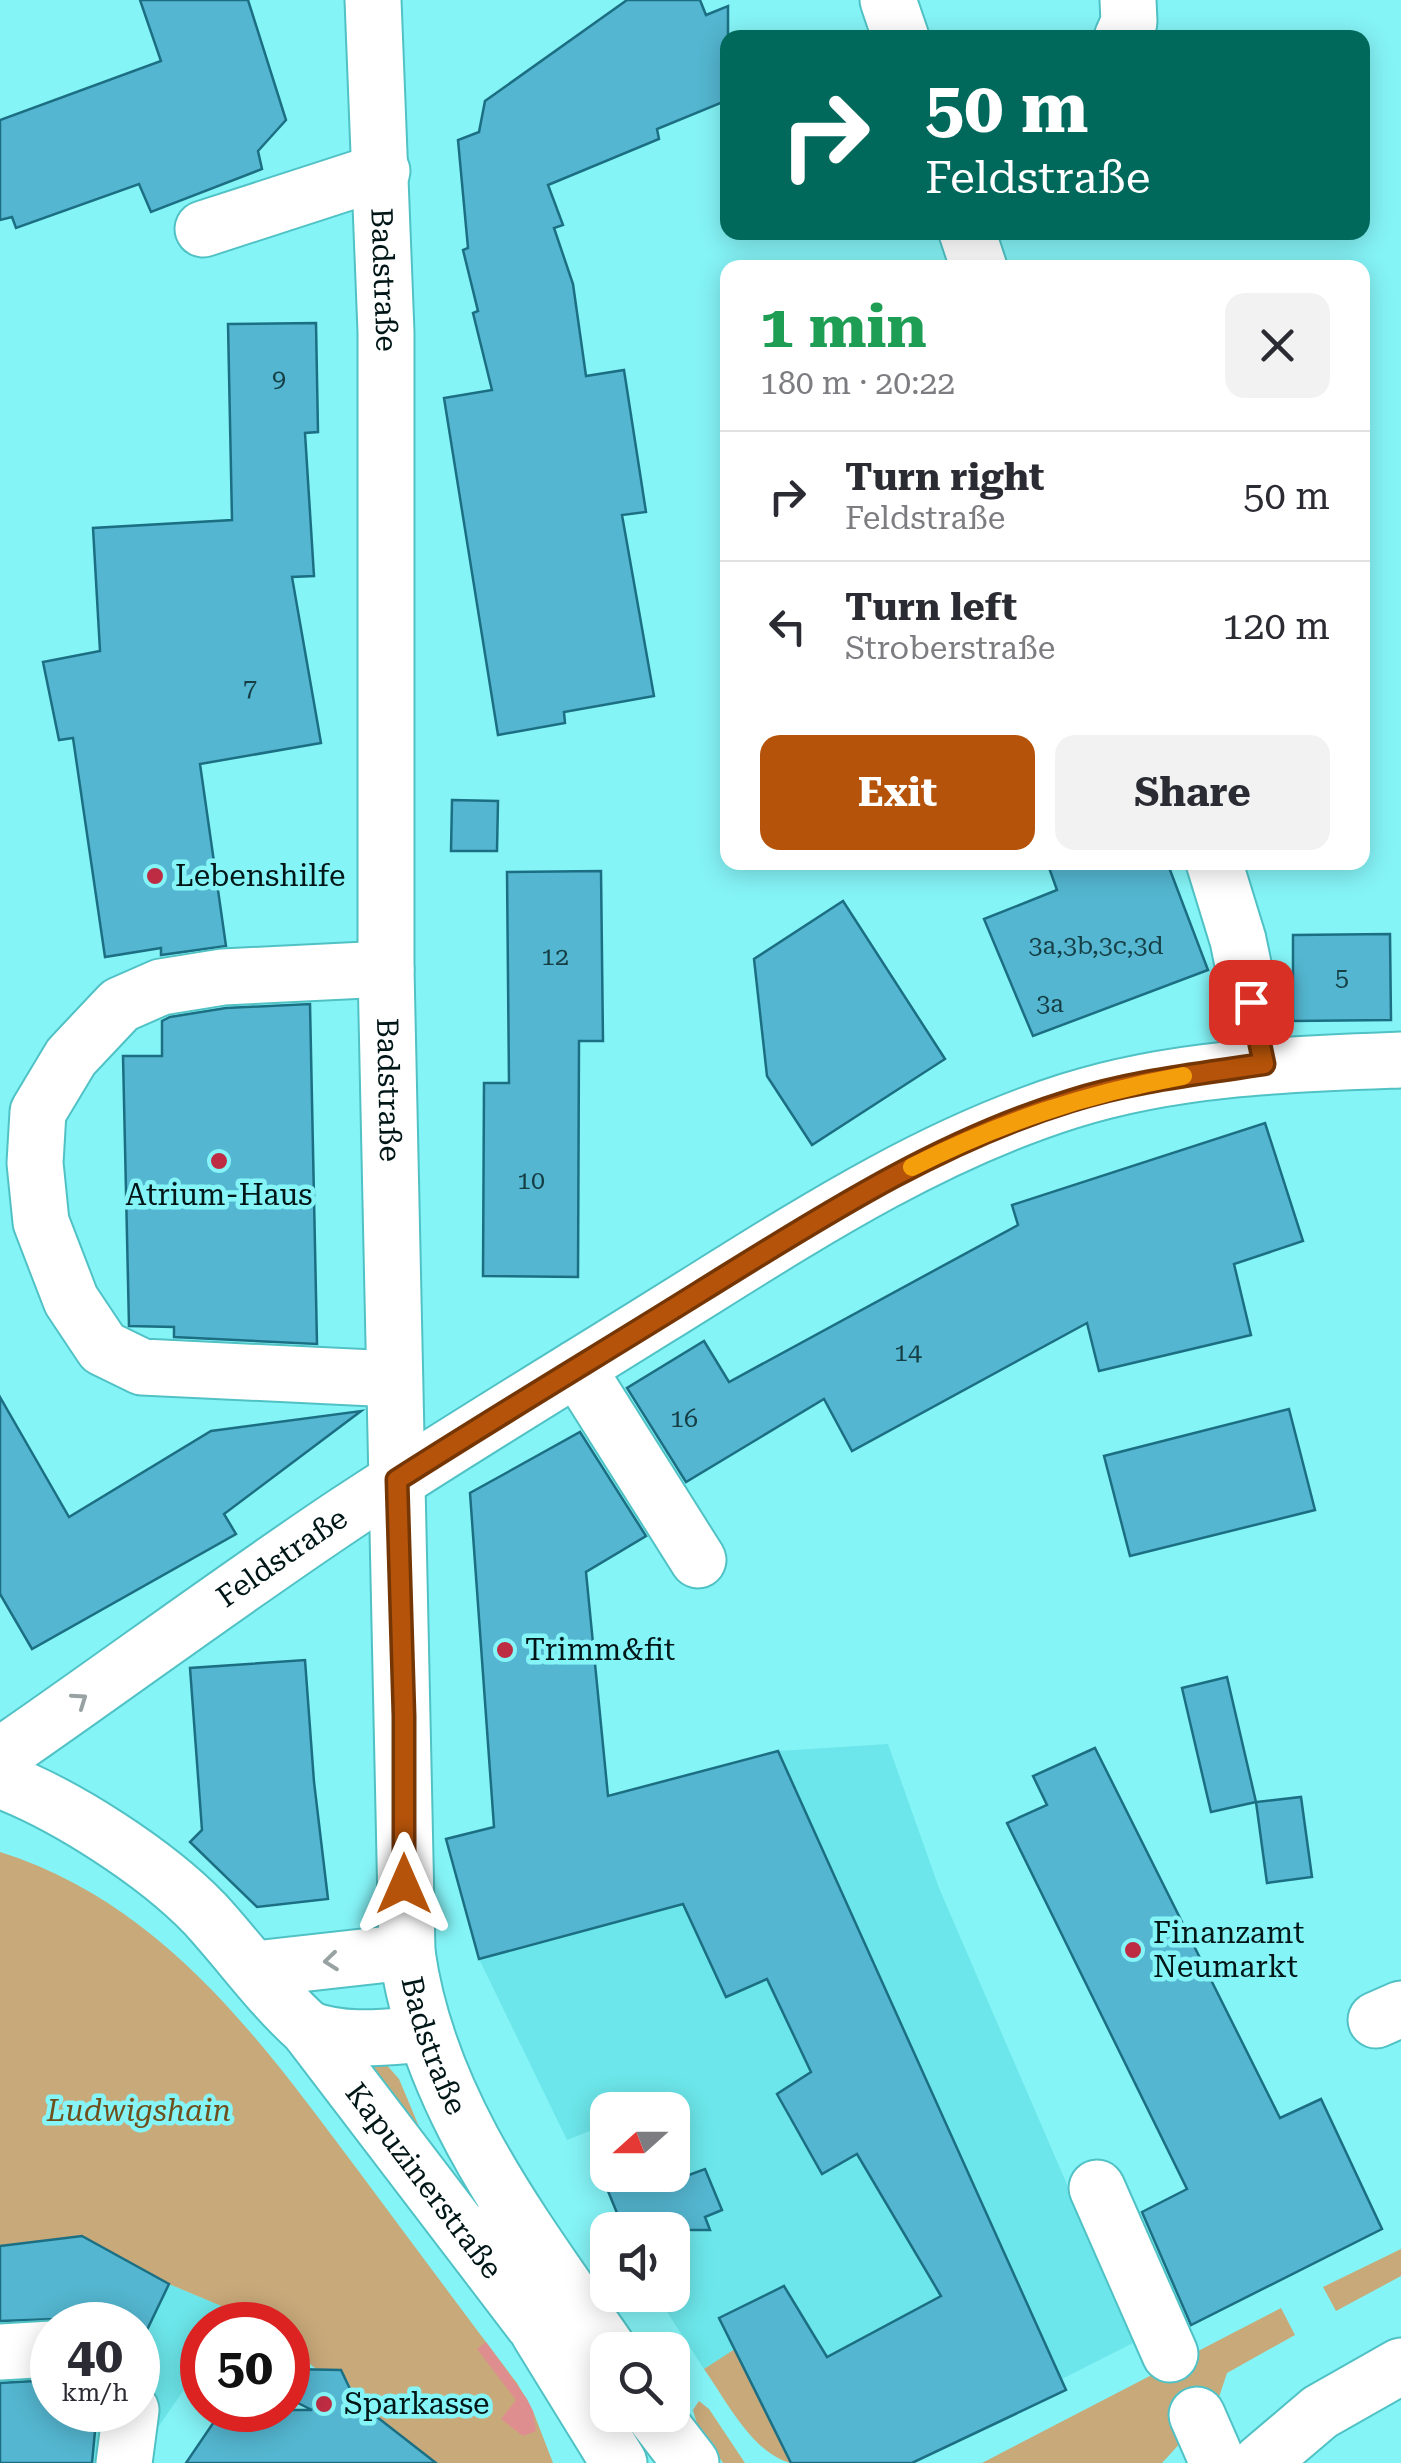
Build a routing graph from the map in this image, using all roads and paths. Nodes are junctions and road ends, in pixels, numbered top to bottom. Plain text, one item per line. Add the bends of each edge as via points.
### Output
1 (374, 0) edge
2 (888, 0) edge
3 (1128, 0) edge
4 (899, 30) edge
5 (1125, 30) edge
6 (382, 171) junction
7 (202, 230) dead end
8 (1216, 870) edge
9 (386, 968) junction
10 (1401, 1060) edge
11 (1264, 1064) junction
12 (577, 1368) junction
13 (394, 1380) junction
14 (397, 1480) junction
15 (698, 1560) dead end
16 (0, 1756) edge
17 (0, 1780) edge
18 (407, 1952) junction
19 (255, 1970) junction
20 (308, 2029) junction
21 (426, 2034) junction
22 (485, 2166) junction
23 (1098, 2188) dead end
24 (539, 2332) junction
25 (598, 2332) edge
26 (30, 2350) edge
27 (0, 2352) edge
28 (1170, 2354) dead end
29 (1401, 2366) edge
30 (128, 2432) edge
31 (667, 2432) edge
32 (1240, 2453) edge
33 (124, 2463) edge
34 (619, 2463) edge
35 (691, 2463) edge

1 - 6 main road, Badstraße
2 - 4 main road
3 - 5 main road
6 - 7 main road
6 - 9 main road, Badstraße
8 - 11 main road
9 - 13 main road, Badstraße
9 - 13 main road via 224,977 161,987 120,1005 71,1057 38,1112 35,1163 41,1222 71,1300 103,1348 142,1368
10 - 11 main road, Feldstraße
11 - 12 main road, Feldstraße via 1113,1089 974,1138 844,1204
12 - 14 main road, Feldstraße
12 - 15 main road
13 - 14 main road, Badstraße
16 -> 14 main road, Feldstraße
14 - 18 main road, Badstraße
17 - 19 main road, Kapuzinerstraße via 41,1797 130,1854 187,1897
18 -> 19 main road
18 - 21 main road, Badstraße
19 - 20 main road, Kapuzinerstraße
20 - 21 main road, Kapuzinerstraße via 357,2038
20 - 24 main road, Kapuzinerstraße
21 - 22 main road, Badstraße
22 - 24 main road, Badstraße
22 - 25 main road, Badstraße
23 - 28 main road
24 - 34 main road, Badstraße
26 - 27 main road
29 - 32 main road
30 - 33 main road
31 - 35 main road

